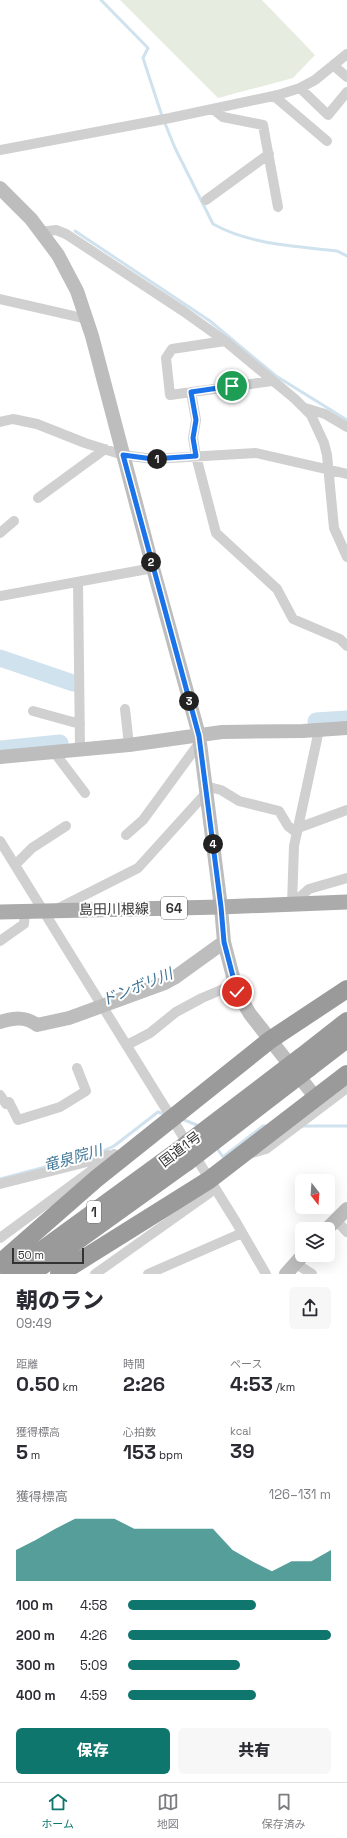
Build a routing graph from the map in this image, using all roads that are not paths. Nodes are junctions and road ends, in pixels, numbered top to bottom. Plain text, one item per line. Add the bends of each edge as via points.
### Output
1 (347, 54) edge
2 (333, 65) junction
3 (347, 78) edge
4 (300, 88) junction
5 (347, 92) edge
6 (274, 96) junction
7 (213, 109) junction
8 (327, 141) dead end
9 (0, 150) edge
10 (268, 154) junction
11 (0, 188) edge
12 (206, 200) dead end
13 (278, 207) dead end
14 (41, 232) junction
15 (0, 299) edge
16 (87, 319) junction
17 (225, 341) junction
18 (272, 381) junction
19 (191, 392) junction
20 (304, 407) junction
21 (0, 422) edge
22 (347, 427) edge
23 (105, 449) junction
24 (123, 455) junction
25 (196, 456) junction
26 (328, 469) junction
27 (347, 474) edge
28 (38, 498) dead end
29 (14, 521) dead end
30 (0, 533) edge
31 (347, 557) edge
32 (152, 568) junction
33 (78, 582) junction
34 (0, 596) edge
35 (345, 641) edge
36 (125, 709) dead end
37 (33, 711) dead end
38 (80, 724) junction
39 (347, 728) edge
40 (318, 730) junction
41 (199, 739) junction
42 (130, 745) junction
43 (80, 749) junction
44 (54, 752) junction
45 (0, 757) edge
46 (206, 790) junction
47 (85, 793) dead end
48 (347, 810) edge
49 (66, 826) dead end
50 (297, 831) junction
51 (126, 836) dead end
52 (0, 841) edge
53 (15, 865) junction
54 (347, 878) edge
55 (347, 902) edge
56 (292, 904) junction
57 (221, 907) junction
58 (49, 910) junction
59 (25, 911) junction
60 (0, 912) edge
61 (0, 941) edge
62 (224, 942) junction
63 (235, 984) junction
64 (347, 989) edge
65 (102, 1005) junction
66 (347, 1021) edge
67 (0, 1022) edge
68 (347, 1039) edge
69 (270, 1040) junction
70 (126, 1045) junction
71 (305, 1063) junction
72 (77, 1068) dead end
73 (347, 1078) edge
74 (0, 1095) edge
75 (316, 1098) junction
76 (172, 1120) junction
77 (135, 1149) junction
78 (116, 1152) junction
79 (183, 1156) junction
80 (240, 1156) junction
81 (0, 1184) edge
82 (212, 1184) junction
83 (347, 1209) edge
84 (333, 1222) edge
85 (335, 1226) edge
86 (347, 1232) edge
87 (242, 1233) junction
88 (0, 1238) edge
89 (0, 1263) edge
90 (295, 1264) edge
91 (9, 1274) edge
92 (31, 1274) edge
93 (59, 1274) edge
94 (95, 1274) edge
95 (148, 1274) edge
96 (266, 1274) edge
97 (312, 1274) edge

1 - 2 street
2 - 3 street
2 - 4 street via 315,80
4 - 5 street via 328,115
4 - 6 street
6 - 7 street
6 - 8 street
7 - 9 street
7 - 10 street via 223,117 263,125
10 - 12 street
10 - 13 street
11 - 14 street via 31,218
14 - 16 street via 68,272
14 - 17 street via 56,230 66,234 183,310
15 - 16 street
16 - 24 street
17 - 18 street
17 - 19 street via 172,349 166,358 170,395
18 - 19 street
18 - 20 street
19 - 25 street via 196,420 193,438
20 - 22 street via 325,414
20 - 26 street via 311,415 324,443
21 - 23 street via 12,419 37,424
23 - 24 street
23 - 28 street
24 - 25 street via 153,459
24 - 32 street
25 - 26 street via 256,453
25 - 35 street via 216,533 277,589 293,619
26 - 27 street
26 - 31 street via 334,528
29 - 30 street
32 - 33 street
32 - 41 street
33 - 34 street
33 - 38 street
36 - 42 street
37 - 38 street
38 - 43 street
39 - 40 street
40 - 41 street via 222,732
40 - 50 street
41 - 42 street
41 - 46 street
41 - 51 street via 143,820
42 - 43 street
43 - 44 street
44 - 45 street
44 - 47 street
46 - 50 street via 221,790 239,801 279,811 288,826
46 - 57 street
46 - 58 street via 138,868
48 - 50 street
49 - 53 street via 32,848
50 - 56 street
52 - 53 street
53 - 58 street
54 - 56 street via 309,889
55 - 56 main road, 島田川根線 / 64
56 - 57 main road, 島田川根線 / 64
57 - 58 main road, 島田川根線 / 64
57 - 62 street
58 - 59 main road, 島田川根線 / 64
58 - 65 street
59 - 60 main road, 島田川根線 / 64
59 - 61 street via 24,924
62 - 63 street
62 - 65 street via 165,983
63 - 69 street via 244,1005
63 - 70 street via 176,1012 150,1033
64 - 69 highway
65 - 67 street via 37,1026 29,1019
65 - 70 street
66 - 71 highway, 国道1号 / 1
68 - 71 highway, 国道1号 / 1
69 - 75 street
69 - 76 highway
70 - 76 street
71 - 79 highway, 国道1号 / 1, bridge
72 - 74 street via 86,1091 60,1107 18,1120
73 - 75 highway
73 - 80 street via 266,1149
75 - 80 highway
76 - 77 highway
76 - 82 street
77 - 78 street
77 - 89 highway via 96,1179
78 - 81 street
78 - 88 street
79 - 91 highway, 国道1号 / 1
79 - 92 highway, 国道1号 / 1
80 - 82 highway
82 - 87 street
82 - 93 highway
82 - 94 street
83 - 84 street
85 - 86 street
87 - 95 street
87 - 96 street
90 - 97 street

